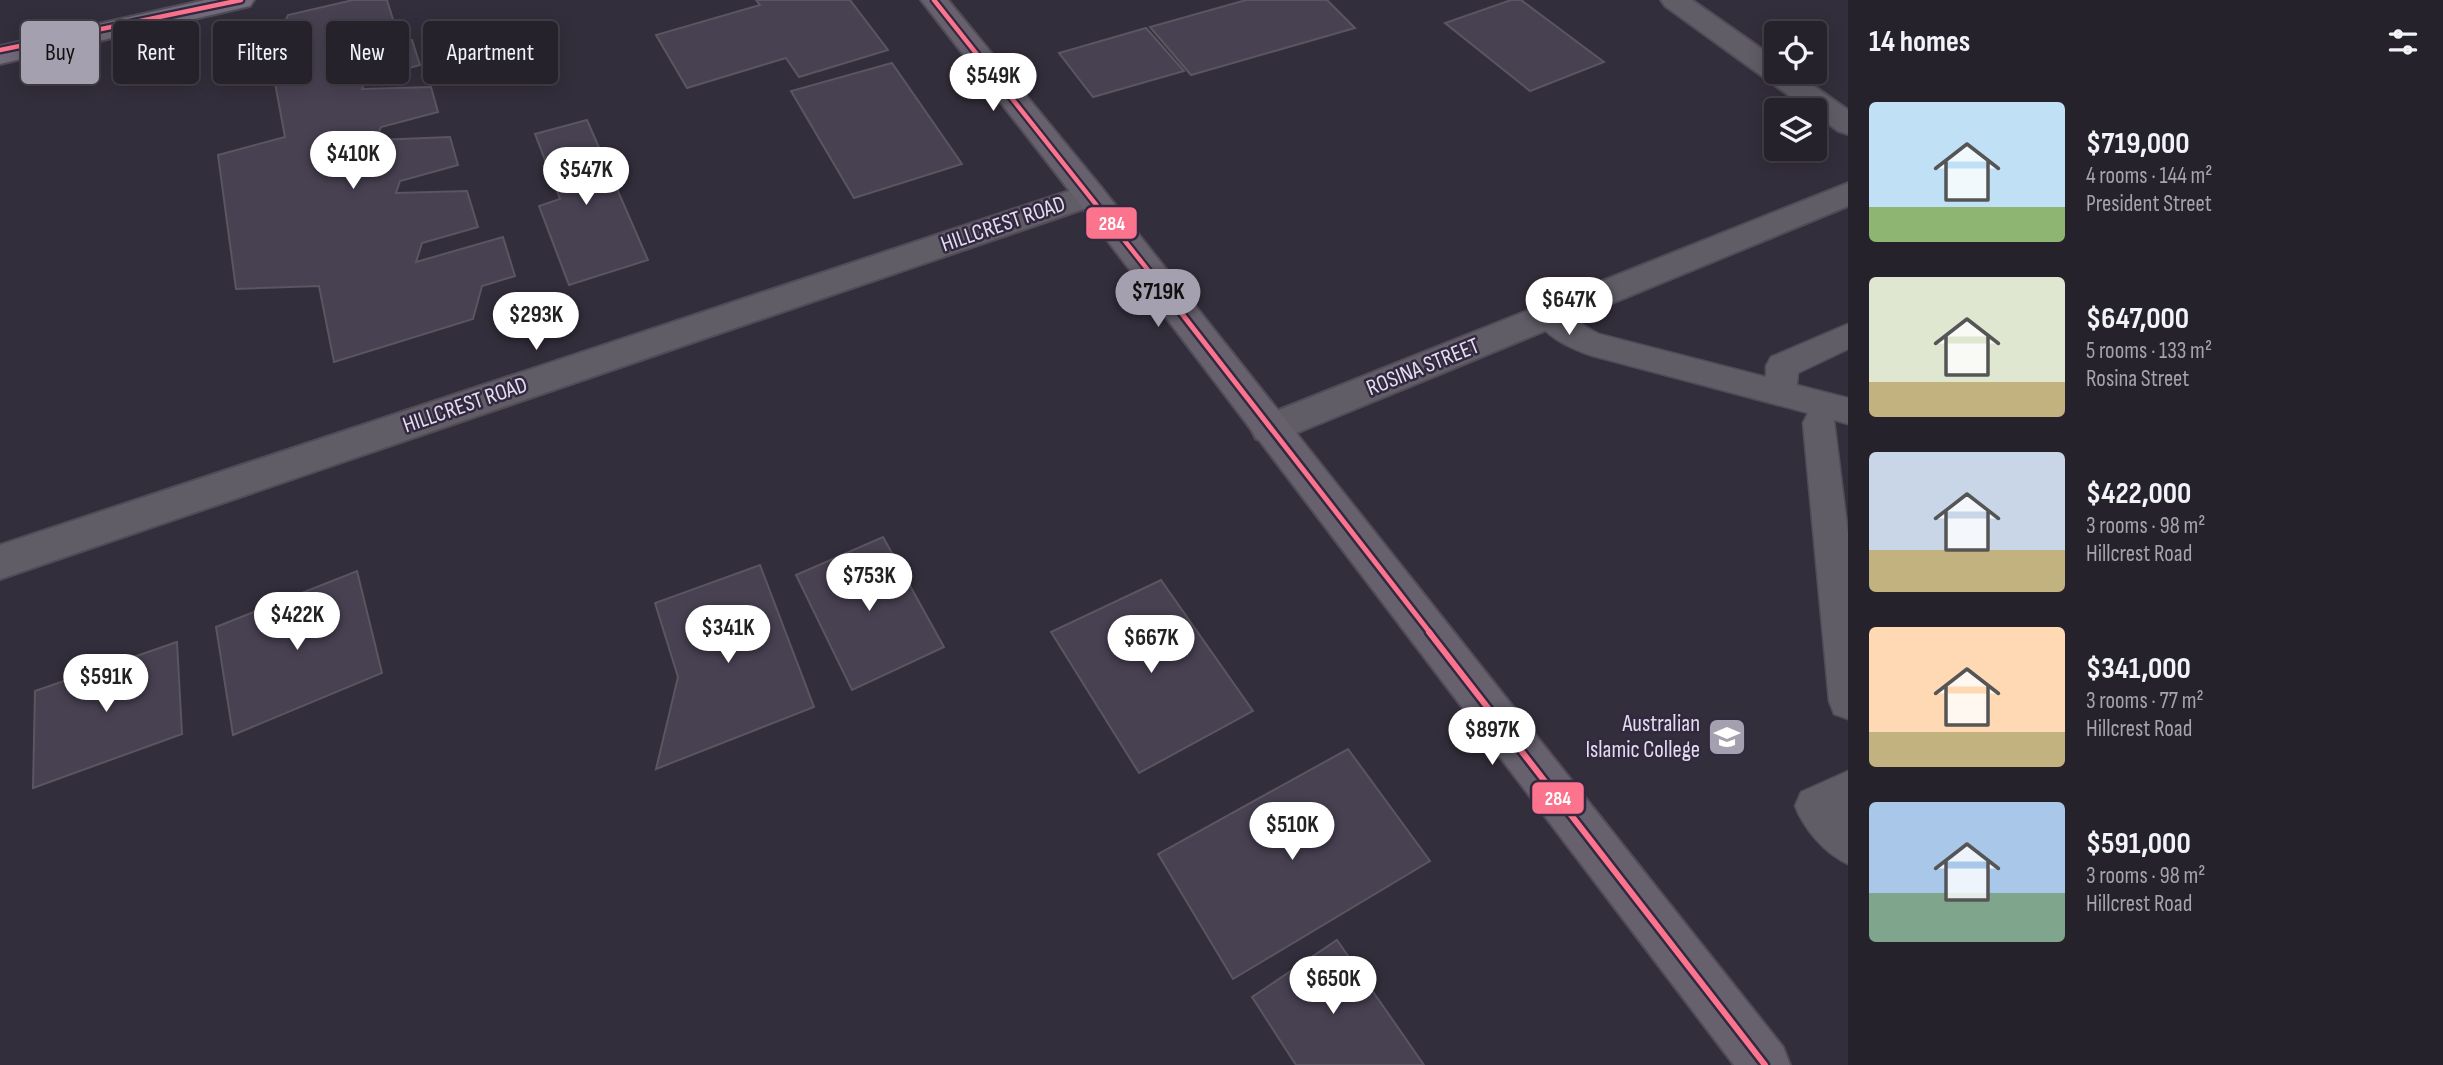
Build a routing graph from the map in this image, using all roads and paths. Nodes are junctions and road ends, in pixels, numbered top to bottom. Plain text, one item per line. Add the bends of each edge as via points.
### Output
1 (242, 0) edge
2 (934, 0) edge
3 (1674, 0) edge
4 (0, 52) edge
5 (1848, 124) edge
6 (1848, 194) edge
7 (1090, 195) junction
8 (1549, 316) junction
9 (1848, 336) edge
10 (1814, 407) edge
11 (1269, 429) junction
12 (1848, 450) edge
13 (0, 562) edge
14 (1848, 701) edge
15 (1848, 791) edge
16 (1848, 843) edge
17 (1765, 1065) edge

1 - 4 highway
2 - 7 street
3 - 5 street
6 - 8 street, ROSINA STREET
7 - 11 street
7 - 13 street, HILLCREST ROAD
8 - 10 lane via 1593,344
8 - 11 street, ROSINA STREET
9 - 10 lane via 1782,366
10 - 12 lane
10 - 14 lane
11 - 17 street
15 - 16 lane via 1815,806

